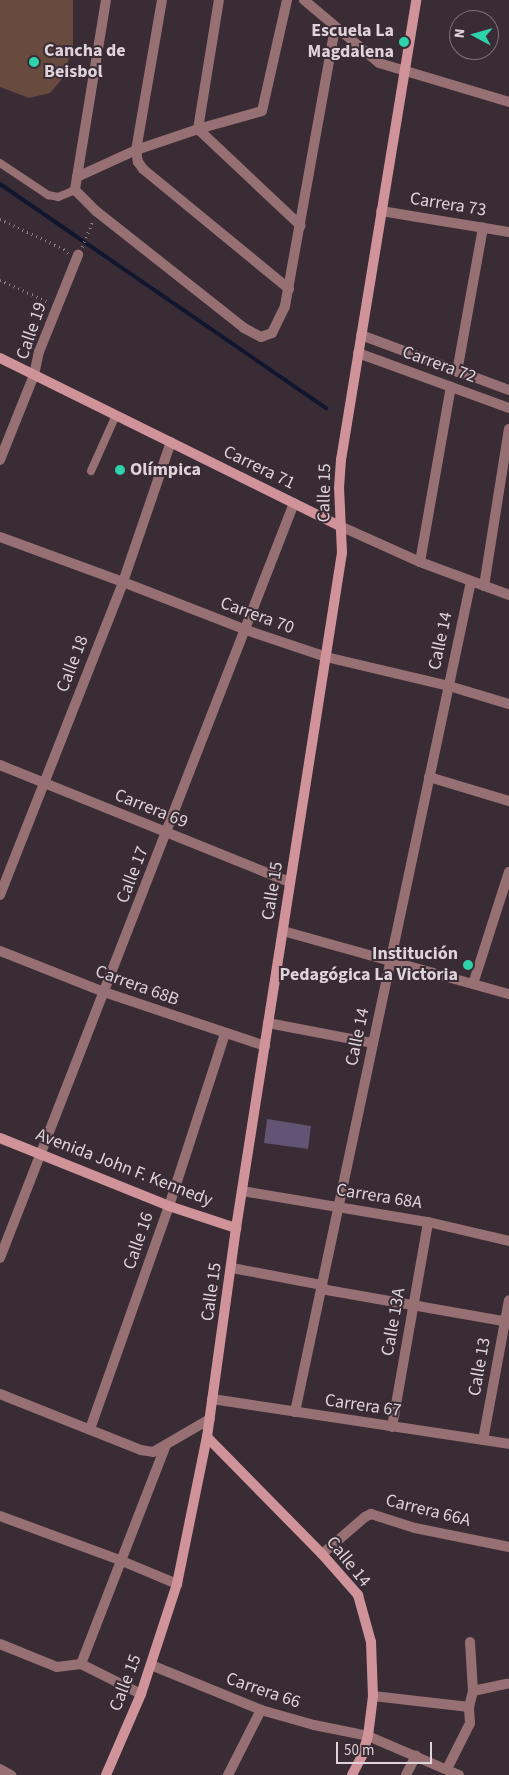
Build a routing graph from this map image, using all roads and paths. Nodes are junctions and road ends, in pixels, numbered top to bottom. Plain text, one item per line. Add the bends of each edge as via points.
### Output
1 (106, 0) edge
2 (162, 0) edge
3 (219, 0) edge
4 (287, 0) edge
5 (304, 0) edge
6 (416, 0) edge
7 (335, 27) junction
8 (403, 69) junction
9 (509, 102) edge
10 (198, 129) junction
11 (136, 150) junction
12 (0, 163) edge
13 (77, 177) junction
14 (75, 190) junction
15 (381, 211) junction
16 (0, 219) edge
17 (92, 221) dead end
18 (301, 226) junction
19 (483, 227) junction
20 (509, 232) edge
21 (73, 256) junction
22 (0, 280) edge
23 (289, 288) junction
24 (54, 294) dead end
25 (361, 335) junction
26 (358, 353) junction
27 (0, 358) edge
28 (458, 372) junction
29 (34, 375) junction
30 (451, 387) junction
31 (509, 390) edge
32 (509, 408) edge
33 (116, 415) junction
34 (509, 429) edge
35 (170, 442) junction
36 (0, 460) edge
37 (92, 471) dead end
38 (294, 503) junction
39 (340, 526) junction
40 (0, 537) edge
41 (420, 562) junction
42 (471, 581) junction
43 (123, 582) junction
44 (484, 586) junction
45 (509, 594) edge
46 (246, 630) junction
47 (326, 657) junction
48 (448, 686) junction
49 (509, 704) edge
50 (0, 765) edge
51 (429, 777) junction
52 (44, 784) junction
53 (509, 801) edge
54 (167, 832) junction
55 (509, 872) edge
56 (290, 882) junction
57 (0, 895) edge
58 (283, 931) junction
59 (0, 951) edge
60 (390, 962) junction
61 (473, 984) junction
62 (104, 992) junction
63 (509, 994) edge
64 (268, 1023) junction
65 (225, 1034) junction
66 (373, 1043) junction
67 (265, 1046) junction
68 (0, 1138) edge
69 (41, 1154) junction
70 (242, 1191) junction
71 (169, 1206) junction
72 (338, 1207) junction
73 (428, 1222) junction
74 (236, 1228) junction
75 (509, 1241) edge
76 (0, 1258) edge
77 (232, 1268) junction
78 (321, 1287) junction
79 (509, 1300) edge
80 (414, 1304) junction
81 (507, 1322) edge
82 (0, 1394) edge
83 (212, 1399) junction
84 (295, 1412) junction
85 (210, 1420) junction
86 (392, 1427) junction
87 (90, 1429) junction
88 (208, 1437) junction
89 (483, 1440) junction
90 (509, 1444) edge
91 (165, 1447) junction
92 (0, 1516) edge
93 (509, 1547) edge
94 (322, 1554) junction
95 (122, 1561) junction
96 (176, 1584) junction
97 (470, 1642) dead end
98 (0, 1644) edge
99 (81, 1664) junction
100 (151, 1665) junction
101 (507, 1684) dead end
102 (473, 1691) junction
103 (141, 1694) junction
104 (374, 1696) junction
105 (469, 1707) junction
106 (261, 1710) junction
107 (368, 1736) junction
108 (416, 1755) junction
109 (0, 1769) edge
110 (447, 1769) junction
111 (11, 1775) edge
112 (106, 1775) edge
113 (228, 1775) edge
114 (352, 1775) edge
115 (406, 1775) edge
116 (459, 1775) edge

1 - 13 street
2 - 11 street
3 - 10 street
4 - 10 street via 262,111
5 - 7 street
6 - 8 street, Calle 15
7 - 8 street via 379,63
7 - 18 street
8 - 9 street
8 - 15 street, Calle 15
10 - 11 street
10 - 18 street
11 - 13 street
11 - 23 street via 142,169
12 - 14 lane via 48,195 58,197
13 - 14 street
14 - 23 street via 96,211 244,328 261,337 272,333 285,306
15 - 19 street, Carrera 73
15 - 25 street, Calle 15
16 - 21 path via 64,248
17 - 21 path
18 - 23 street
19 - 20 street, Carrera 73
19 - 28 street
21 - 29 street, Calle 19
22 - 24 path via 50,302
25 - 26 street, Calle 15
25 - 28 street, Carrera 72
26 - 30 street, Carrera 72
26 - 39 street, Calle 15 via 340,466
27 - 29 street, Carrera 71
28 - 31 street, Carrera 72
29 - 33 street, Carrera 71
29 - 36 street, Calle 19
30 - 32 street, Carrera 72
30 - 41 street
33 - 35 street, Carrera 71
33 - 37 lane
34 - 44 street
35 - 38 street, Carrera 71
35 - 43 street, Calle 18
38 - 39 street, Carrera 71
38 - 46 street, Calle 17
39 - 41 street, Carrera 71
39 - 47 street, Calle 15 via 342,553
40 - 43 street, Carrera 70
41 - 42 street, Carrera 71
42 - 44 street, Carrera 71
42 - 48 street, Calle 14
43 - 46 street, Carrera 70
43 - 52 street, Calle 18
44 - 45 street, Carrera 71
46 - 47 street, Carrera 70
46 - 54 street, Calle 17
47 - 48 street, Carrera 70
47 - 56 street, Calle 15
48 - 49 street, Carrera 70
48 - 51 street, Calle 14
50 - 52 street, Carrera 69
51 - 53 street
51 - 60 street, Calle 14
52 - 54 street, Carrera 69
52 - 57 street, Calle 18
54 - 56 street, Carrera 69
54 - 62 street, Calle 17
55 - 61 street
56 - 58 street, Calle 15
58 - 60 street
58 - 64 street, Calle 15
59 - 62 street, Carrera 68B
60 - 61 street
60 - 66 street, Calle 14
61 - 63 street
62 - 65 street, Carrera 68B
62 - 69 street, Calle 17
64 - 66 street
64 - 67 street, Calle 15
65 - 67 street, Carrera 68B
65 - 71 street, Calle 16
66 - 72 street, Calle 14
67 - 70 street, Calle 15
68 - 69 street, Avenida John F. Kennedy
69 - 71 street, Avenida John F. Kennedy
69 - 76 street, Calle 17
70 - 72 street, Carrera 68A
70 - 74 street, Calle 15
71 - 74 street, Avenida John F. Kennedy
71 - 87 street, Calle 16
72 - 73 street, Carrera 68A
72 - 78 street, Calle 14
73 - 75 street, Carrera 68A
73 - 80 street, Calle 13A
74 - 77 street, Calle 15
77 - 78 street
77 - 83 street, Calle 15
78 - 80 street
78 - 84 street, Calle 14
79 - 81 street, Calle 13
80 - 81 street
80 - 86 street, Calle 13A
81 - 89 street, Calle 13
82 - 87 street
83 - 84 street, Carrera 67
83 - 85 street, Calle 15
84 - 86 street, Carrera 67
85 - 88 street, Calle 15
85 - 91 street
86 - 89 street, Carrera 67
87 - 91 street via 141,1450 153,1452
88 - 94 street, Calle 14
88 - 96 street, Calle 15
89 - 90 street, Carrera 67
91 - 95 street
92 - 95 street
93 - 94 street, Carrera 66A via 415,1528 371,1514
94 - 104 street, Calle 14 via 358,1595 371,1642
95 - 96 street
95 - 99 street
96 - 100 street, Calle 15
97 - 102 street
98 - 99 street via 57,1667
99 - 103 street
100 - 103 street, Calle 15
100 - 106 street, Carrera 66
101 - 102 street
102 - 105 street
103 - 112 street, Calle 15
104 - 105 street
104 - 107 street, Calle 14
105 - 110 street via 470,1723
106 - 107 street, Carrera 66
106 - 113 street
107 - 108 street, Carrera 66
107 - 114 street, Calle 14
108 - 110 street, Carrera 66
108 - 115 street
109 - 111 street
110 - 116 street, Carrera 66

